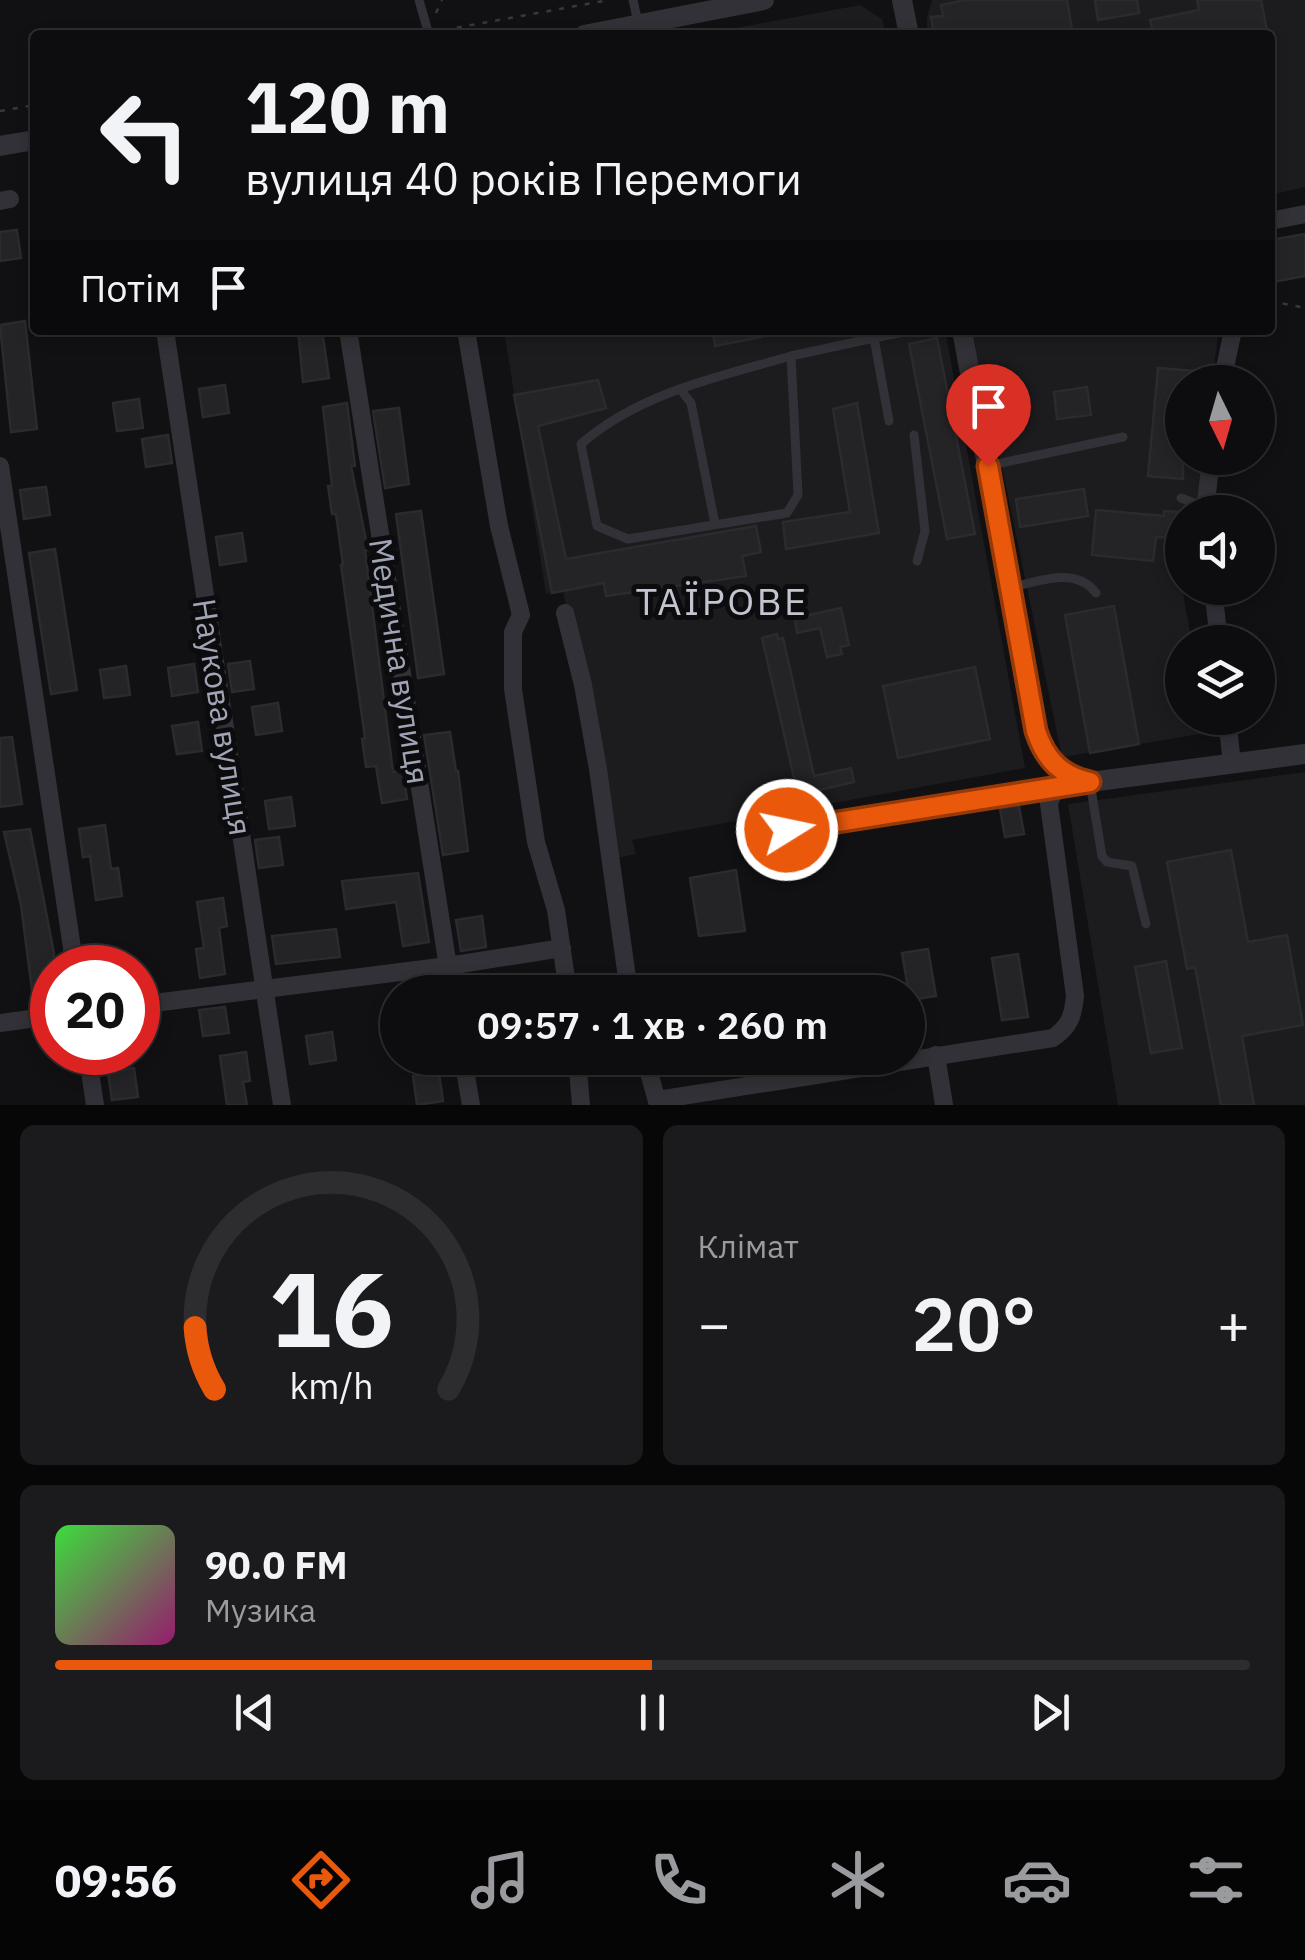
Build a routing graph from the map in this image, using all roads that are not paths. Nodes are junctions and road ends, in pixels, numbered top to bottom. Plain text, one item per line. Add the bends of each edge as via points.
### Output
1 (419, 0) edge
2 (633, 0) edge
3 (764, 0) edge
4 (902, 0) edge
5 (704, 6) edge
6 (682, 8) edge
7 (639, 24) junction
8 (428, 30) edge
9 (609, 30) edge
10 (907, 30) edge
11 (30, 141) edge
12 (0, 146) edge
13 (1305, 214) edge
14 (1275, 220) edge
15 (166, 335) edge
16 (349, 335) edge
17 (467, 335) edge
18 (889, 335) edge
19 (963, 335) edge
20 (1232, 335) edge
21 (874, 338) junction
22 (791, 356) junction
23 (1226, 365) edge
24 (680, 388) junction
25 (889, 421) dead end
26 (914, 435) dead end
27 (1123, 437) dead end
28 (0, 466) edge
29 (988, 466) junction
30 (716, 524) junction
31 (917, 560) dead end
32 (1010, 588) junction
33 (1096, 592) dead end
34 (565, 613) dead end
35 (1229, 735) edge
36 (1305, 754) edge
37 (1232, 764) junction
38 (1090, 782) junction
39 (1059, 786) junction
40 (787, 830) dead end
41 (1146, 924) dead end
42 (71, 945) edge
43 (562, 948) junction
44 (448, 966) junction
45 (449, 975) edge
46 (566, 975) edge
47 (626, 975) edge
48 (264, 988) junction
49 (160, 1002) edge
50 (30, 1019) edge
51 (0, 1023) edge
52 (936, 1056) junction
53 (90, 1075) edge
54 (466, 1075) edge
55 (578, 1075) edge
56 (649, 1075) edge
57 (657, 1102) edge
58 (95, 1105) edge
59 (282, 1105) edge
60 (471, 1105) edge
61 (580, 1105) edge
62 (944, 1105) edge

1 - 8 lane
2 - 7 lane
3 - 5 street
4 - 10 street
5 - 6 street
6 - 7 street
7 - 9 street
11 - 12 street
13 - 14 street
15 - 48 street, Наукова вулиця
16 - 44 street, Медична вулиця
17 - 43 street via 521,615 513,632 513,689 536,842
18 - 21 lane
19 - 29 street
20 - 23 street
21 - 22 lane
21 - 25 lane
22 - 24 lane
22 - 30 lane via 798,494 787,513
24 - 30 lane via 691,404
24 - 30 lane via 607,421 580,444 596,526 628,540
26 - 31 lane via 925,531
27 - 29 lane
28 - 42 street
29 - 32 street
32 - 33 lane via 1072,576
32 - 38 street via 1041,746 1064,773
34 - 47 street via 598,769
35 - 37 street
36 - 37 street
37 - 38 street
38 - 39 street
38 - 41 lane via 1102,856 1132,866
39 - 40 lane
39 - 52 street via 1049,804 1074,1013 1052,1038
43 - 44 street
43 - 46 street
44 - 45 street, Медична вулиця
44 - 48 street
48 - 49 street
48 - 59 street, Наукова вулиця
50 - 51 street
52 - 57 street
52 - 62 street
53 - 58 street
54 - 60 street
55 - 61 street
56 - 57 street

